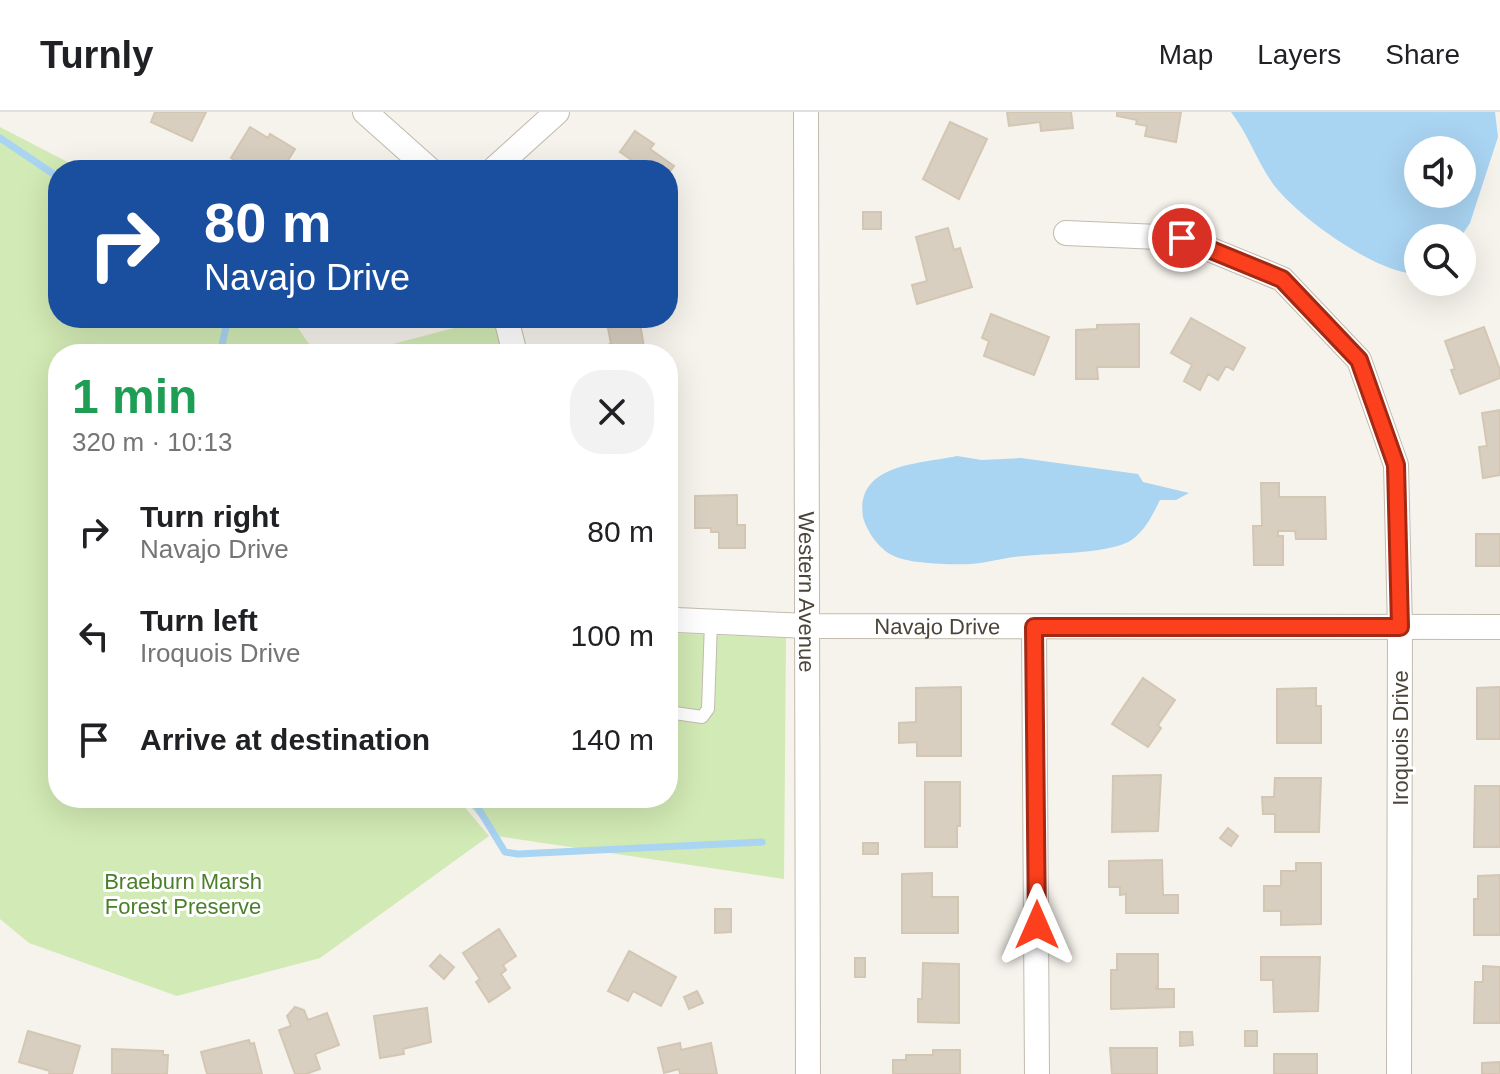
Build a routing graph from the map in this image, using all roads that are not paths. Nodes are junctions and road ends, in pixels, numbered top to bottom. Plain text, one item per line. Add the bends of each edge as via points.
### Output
1 (365, 112) edge
2 (557, 112) edge
3 (806, 112) edge
4 (419, 160) edge
5 (504, 160) edge
6 (1066, 233) dead end
7 (678, 618) edge
8 (711, 622) junction
9 (808, 626) junction
10 (1034, 627) junction
11 (1400, 627) junction
12 (1500, 627) edge
13 (678, 713) edge
14 (808, 1074) edge
15 (1037, 1074) edge
16 (1399, 1074) edge

1 - 4 street
2 - 5 street
3 - 9 street, Western Avenue
6 - 11 street, Iroquois Drive via 1182,238 1282,279 1359,360 1396,465
7 - 8 street, Navajo Drive
8 - 9 street, Navajo Drive
8 - 13 lane via 708,709 702,717
9 - 10 street, Navajo Drive
9 - 14 street, Western Avenue
10 - 11 street, Navajo Drive
10 - 15 street
11 - 12 street, Navajo Drive
11 - 16 street, Iroquois Drive

